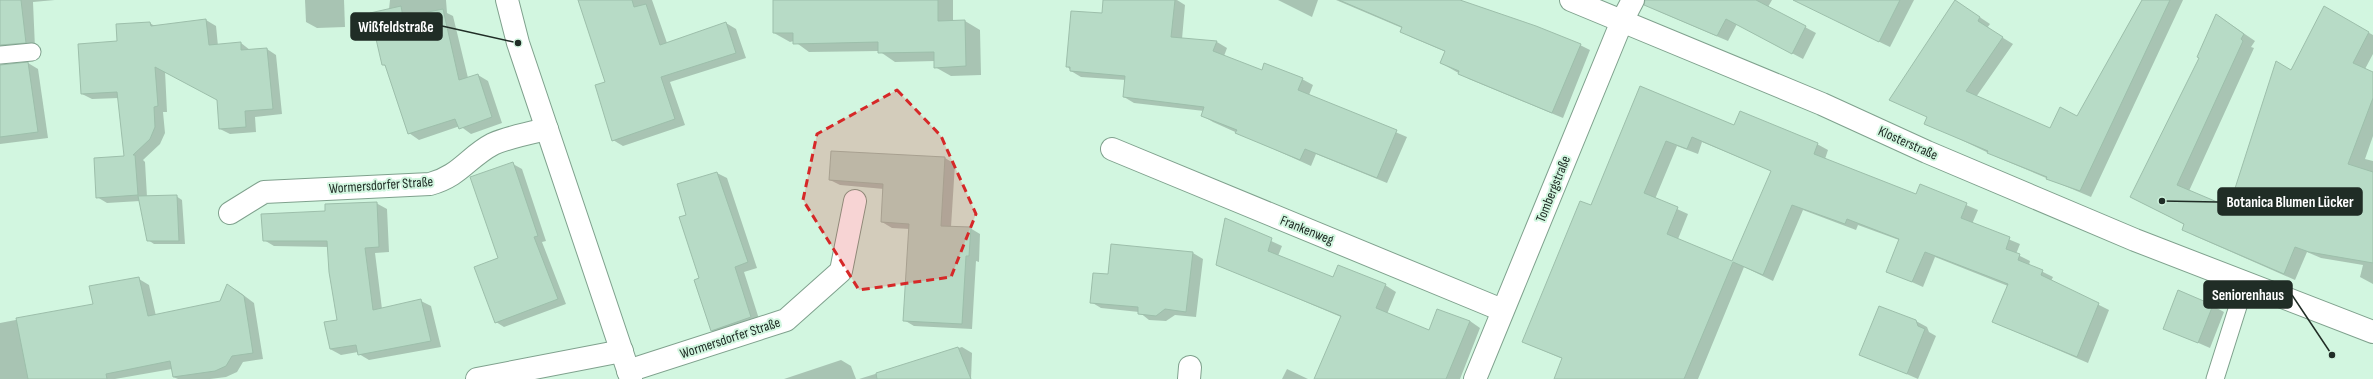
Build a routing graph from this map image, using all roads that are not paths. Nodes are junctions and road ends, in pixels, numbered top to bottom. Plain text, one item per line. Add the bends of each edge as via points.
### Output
1 (507, 0) edge
2 (1571, 0) edge
3 (1633, 0) edge
4 (1622, 21) junction
5 (32, 52) dead end
6 (0, 55) edge
7 (547, 129) junction
8 (1112, 149) dead end
9 (855, 201) dead end
10 (230, 213) dead end
11 (2246, 281) junction
12 (1502, 310) junction
13 (2373, 332) edge
14 (627, 367) edge
15 (477, 379) edge
16 (1475, 379) edge
17 (2215, 379) edge

1 - 7 street via 518,43
2 - 4 street, Klosterstraße
3 - 4 street, Tombergstraße
4 - 11 street, Klosterstraße via 1822,104 1927,152 2135,240
4 - 12 street, Tombergstraße
5 - 6 lane
7 - 10 street, Wormersdorfer Straße via 494,144 478,153 445,180 410,185 264,192
7 - 14 street
8 - 12 street, Frankenweg
9 - 14 street, Wormersdorfer Straße via 841,271 786,320
11 - 13 street, Klosterstraße
11 - 17 lane
12 - 16 street, Tombergstraße
14 - 15 street, Wormersdorfer Straße

